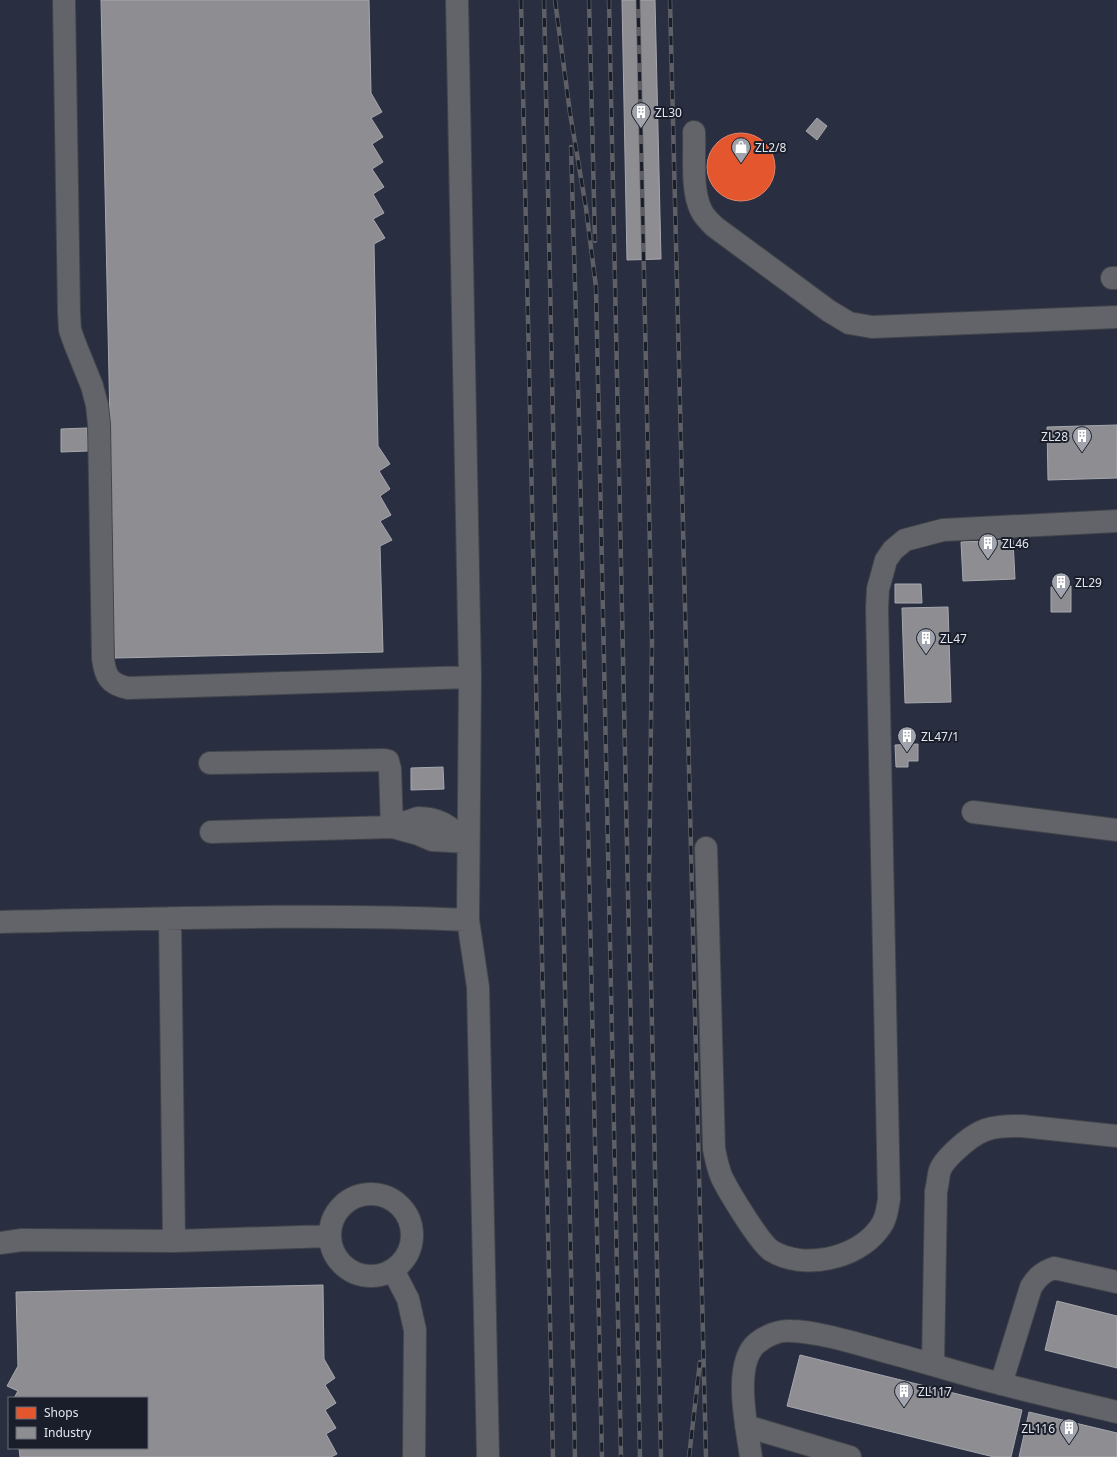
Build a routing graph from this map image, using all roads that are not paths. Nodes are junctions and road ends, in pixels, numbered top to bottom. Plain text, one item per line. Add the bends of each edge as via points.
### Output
1 (64, 0) edge
2 (457, 0) edge
3 (694, 132) dead end
4 (1117, 317) edge
5 (1117, 520) edge
6 (470, 677) junction
7 (210, 763) dead end
8 (974, 812) dead end
9 (392, 827) junction
10 (1117, 830) edge
11 (211, 832) dead end
12 (468, 842) junction
13 (706, 848) dead end
14 (170, 918) junction
15 (468, 920) junction
16 (0, 922) edge
17 (1117, 1136) edge
18 (330, 1236) junction
19 (174, 1241) junction
20 (0, 1243) edge
21 (393, 1270) junction
22 (1117, 1282) edge
23 (933, 1364) junction
24 (1001, 1384) junction
25 (1117, 1412) edge
26 (746, 1426) junction
27 (414, 1457) edge
28 (488, 1457) edge
29 (751, 1457) edge
30 (850, 1457) edge

1 - 6 lane via 70,330 97,405 103,658 110,680 117,686 128,688
2 - 6 lane
3 - 4 lane via 695,185 700,210 715,227 828,311 849,323 872,327
5 - 13 lane via 943,530 905,540 886,560 878,589 877,608 889,1199 886,1218 878,1230 869,1240 840,1255 823,1260 805,1260 771,1251 759,1238 722,1179 717,1164 714,1149
6 - 12 lane
7 - 9 lane via 388,761
8 - 10 lane
9 - 11 lane
9 - 12 lane via 432,840
12 - 15 lane
14 - 15 lane via 392,916
14 - 16 lane
14 - 19 lane
15 - 28 lane via 478,987
17 - 23 lane via 1007,1125 979,1132 948,1157 940,1170 936,1191
18 - 19 lane
18 - 21 lane via 337,1258 348,1268 370,1276
18 - 21 lane via 334,1218 352,1198 369,1193 387,1196 402,1207 412,1231 412,1240 406,1257
19 - 20 lane via 22,1240
21 - 27 lane via 408,1299 415,1330
22 - 24 lane via 1054,1268 1040,1275 1031,1287
23 - 24 lane
23 - 26 lane via 811,1333 774,1333 757,1344 748,1358 743,1380
24 - 25 lane
26 - 29 lane
26 - 30 lane

